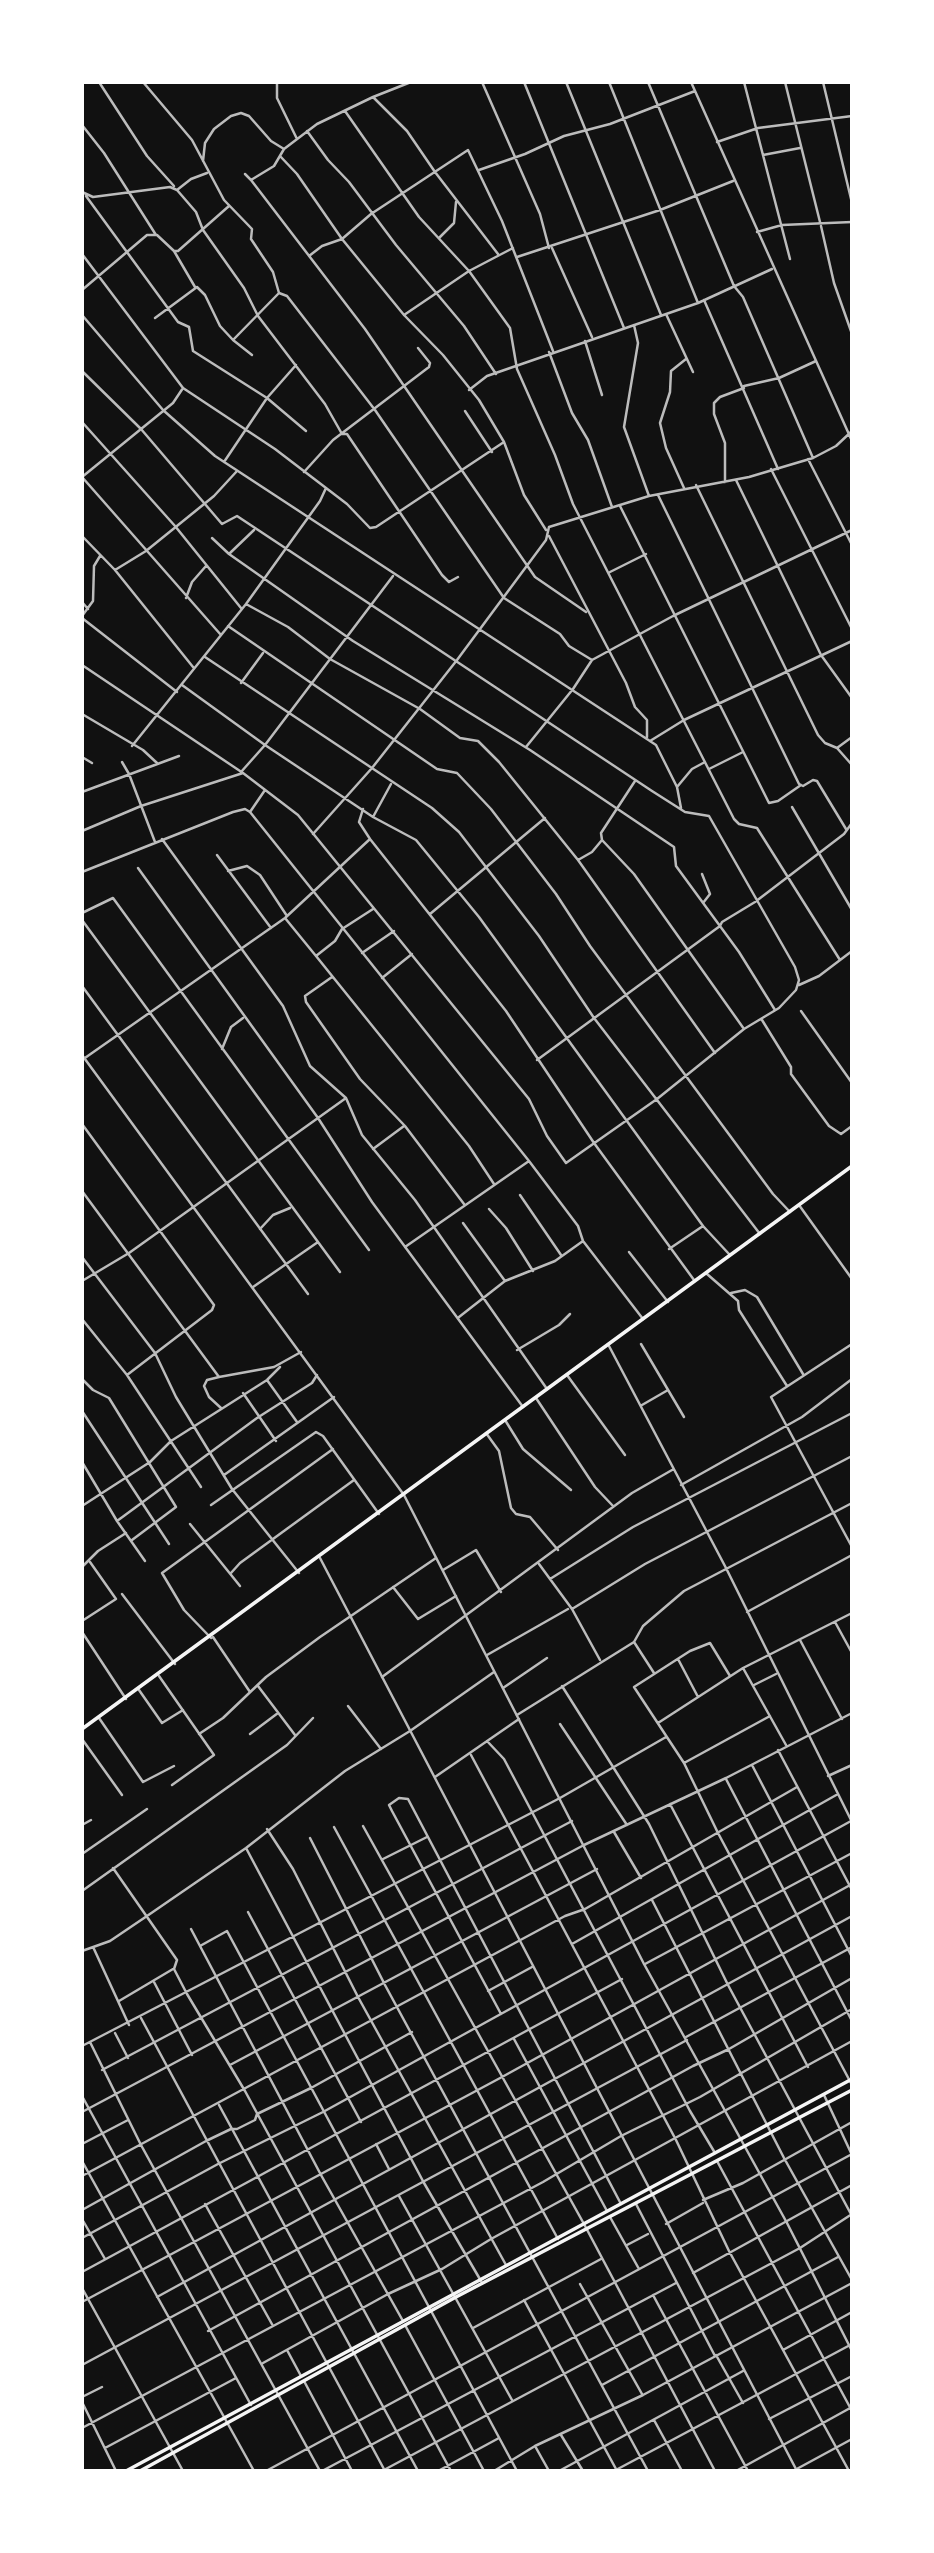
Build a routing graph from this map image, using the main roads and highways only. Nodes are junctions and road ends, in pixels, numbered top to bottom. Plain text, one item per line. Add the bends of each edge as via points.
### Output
1 (852, 1167) edge
2 (82, 1729) edge
3 (851, 2084) edge
4 (585, 2227) junction
5 (532, 2255) junction
6 (482, 2282) junction
7 (278, 2392) junction
8 (127, 2471) edge
9 (140, 2471) edge

1 - 2 main road
3 - 4 main road via 794,2110
3 - 4 main road via 772,2133
4 - 5 main road
4 - 5 main road
5 - 6 main road
5 - 6 main road
6 - 7 main road
7 - 8 main road
7 - 9 main road

